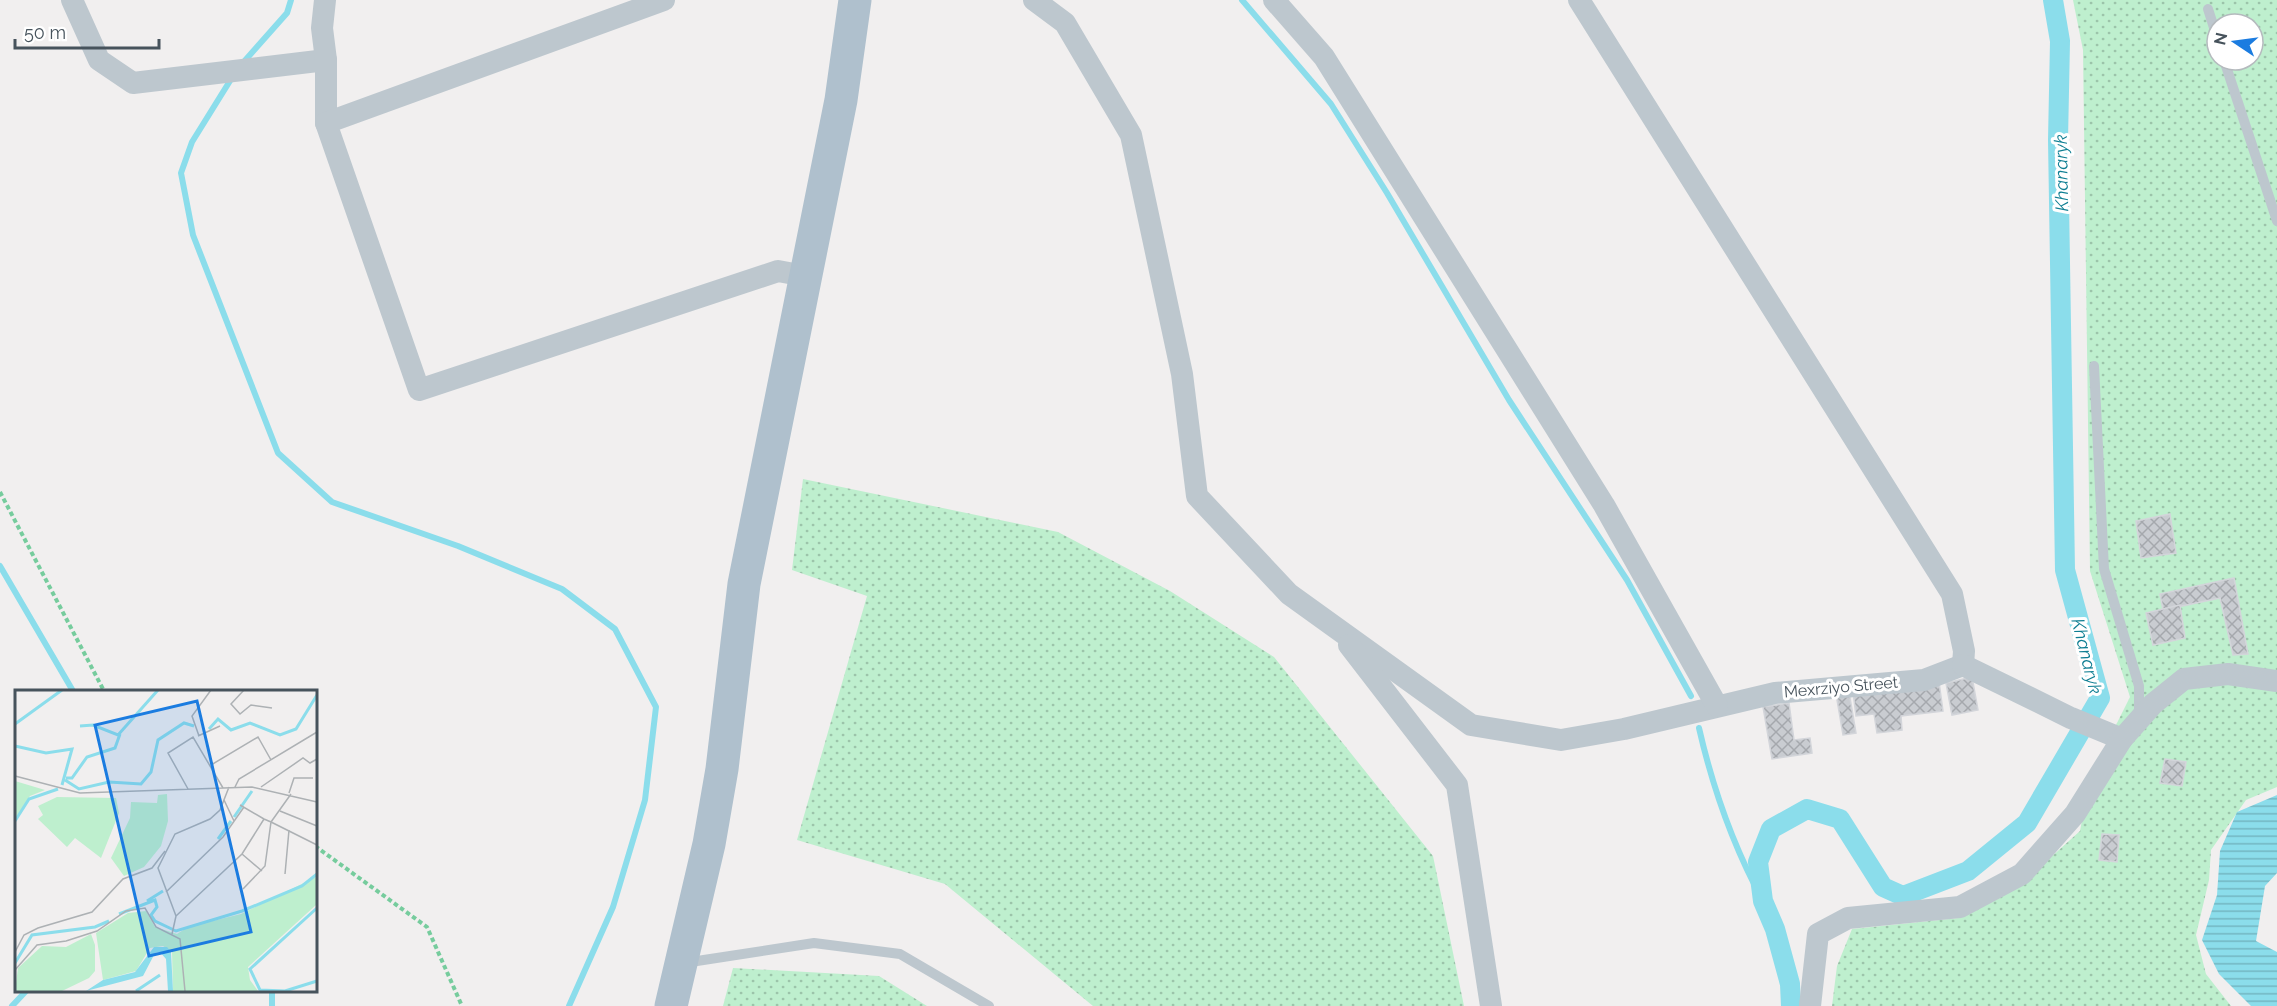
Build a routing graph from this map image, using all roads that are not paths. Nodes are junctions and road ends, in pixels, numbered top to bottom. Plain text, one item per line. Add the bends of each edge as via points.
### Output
1 (72, 0) edge
2 (326, 0) edge
3 (664, 0) edge
4 (855, 0) edge
5 (1034, 0) edge
6 (1274, 0) edge
7 (1579, 0) edge
8 (621, 7) edge
9 (2208, 9) dead end
10 (2209, 12) edge
11 (326, 60) junction
12 (2228, 72) edge
13 (326, 123) junction
14 (2277, 221) edge
15 (805, 276) junction
16 (2094, 366) dead end
17 (1333, 623) junction
18 (1963, 664) junction
19 (2277, 681) edge
20 (1717, 706) junction
21 (2139, 721) junction
22 (2122, 739) junction
23 (681, 963) junction
24 (671, 1006) edge
25 (989, 1006) edge
26 (1491, 1006) edge
27 (1810, 1006) edge

1 - 11 street via 99,60 133,83
2 - 11 street via 322,28
3 - 8 street
4 - 15 main road via 841,100
5 - 17 street, Mexrziyo Street via 1065,24 1131,135 1182,374 1197,496 1290,594
6 - 20 street via 1324,57 1343,87 1604,505
7 - 18 street via 1952,594 1964,651
8 - 13 street
9 - 10 lane
11 - 13 street
12 - 14 lane
13 - 15 street via 419,390 778,271
15 - 23 main road via 744,584 710,844
16 - 21 lane via 2104,568 2139,686
17 - 20 street, Mexrziyo Street via 1471,725 1561,740
17 - 26 street via 1457,785
18 - 20 street, Mexrziyo Street via 1924,681 1775,693
18 - 22 street
19 - 21 street via 2228,674 2184,679
21 - 22 street
22 - 27 street via 2075,814 2022,874 1960,907 1848,918 1818,934
23 - 24 main road
23 - 25 lane via 814,944 900,954

